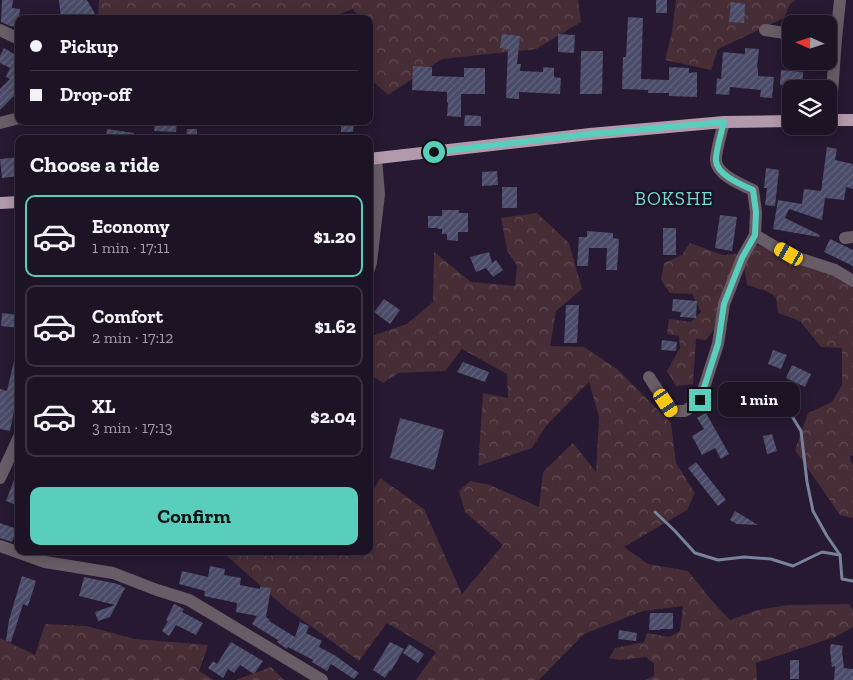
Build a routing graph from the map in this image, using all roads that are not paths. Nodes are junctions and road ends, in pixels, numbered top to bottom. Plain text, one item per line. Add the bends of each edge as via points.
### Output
1 (840, 0) edge
2 (837, 15) edge
3 (0, 30) edge
4 (765, 30) dead end
5 (782, 33) edge
6 (15, 37) edge
7 (15, 119) edge
8 (837, 120) edge
9 (853, 120) edge
10 (782, 121) edge
11 (724, 122) junction
12 (0, 124) edge
13 (373, 159) edge
14 (373, 165) edge
15 (15, 202) edge
16 (0, 203) edge
17 (755, 235) junction
18 (373, 243) edge
19 (853, 281) edge
20 (649, 377) dead end
21 (15, 446) edge
22 (0, 478) edge
23 (0, 546) edge
24 (15, 551) edge
25 (25, 555) edge
26 (322, 680) edge

1 - 2 street
3 - 6 street
4 - 5 street
7 - 12 street
8 - 9 main road
10 - 11 main road
11 - 13 main road
11 - 17 street via 716,162 719,169 732,179 753,190
14 - 18 street via 378,194
15 - 16 main road
17 - 19 street via 789,254 834,270
17 - 20 street via 724,304 718,344 700,400 684,411 672,411
21 - 22 street
23 - 24 street
25 - 26 street via 45,562 113,573 189,600

